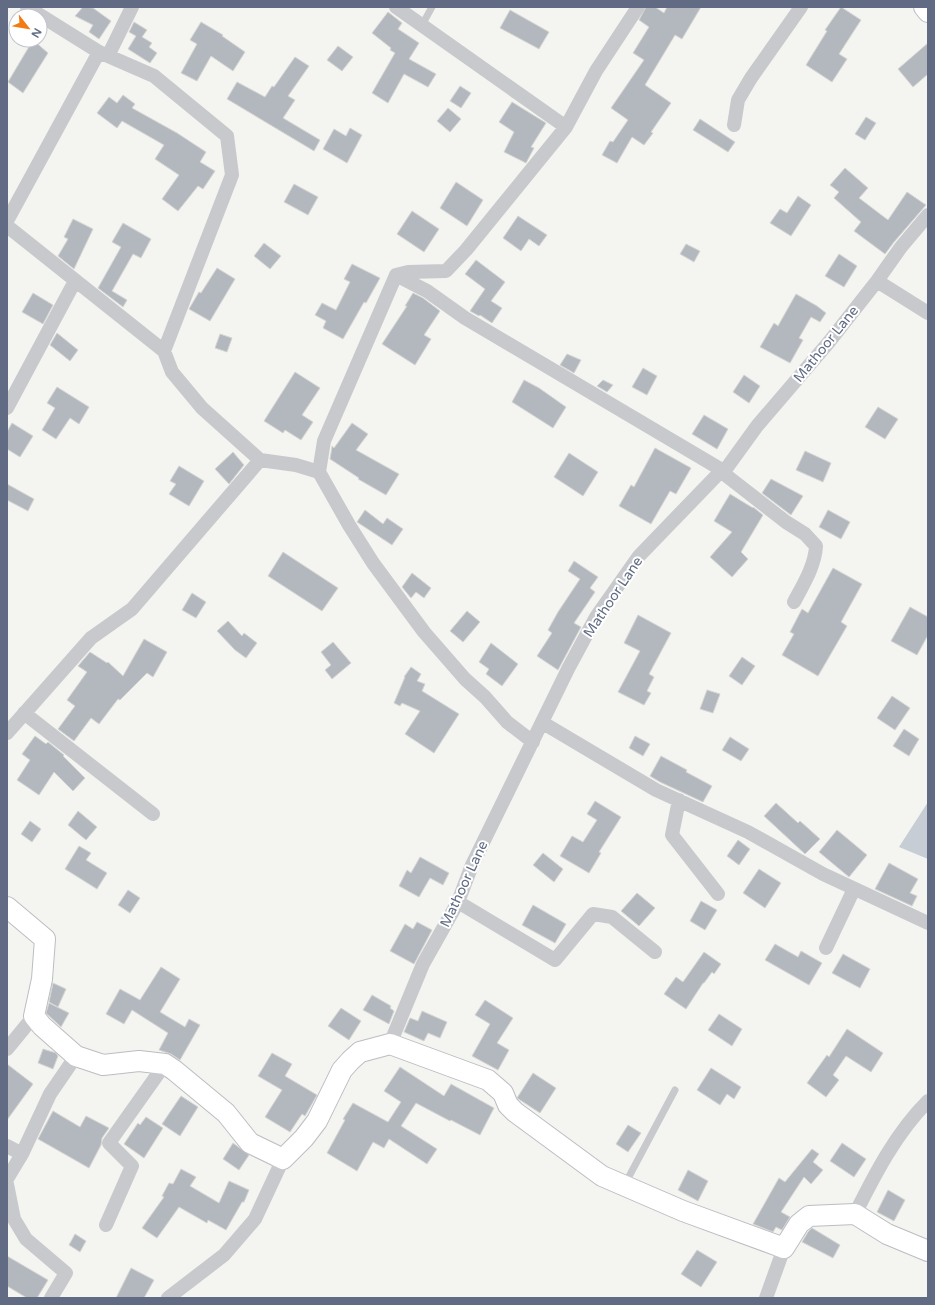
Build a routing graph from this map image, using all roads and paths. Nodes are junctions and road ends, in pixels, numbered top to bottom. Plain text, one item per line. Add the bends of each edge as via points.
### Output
1 (27, 7) edge
2 (132, 7) edge
3 (396, 7) edge
4 (432, 7) edge
5 (638, 7) edge
6 (801, 7) edge
7 (924, 7) edge
8 (928, 12) edge
9 (422, 25) junction
10 (103, 54) junction
11 (734, 125) dead end
12 (566, 127) junction
13 (928, 215) edge
14 (7, 221) edge
15 (7, 226) edge
16 (396, 275) junction
17 (75, 281) junction
18 (877, 281) junction
19 (928, 313) edge
20 (164, 351) junction
21 (7, 408) edge
22 (260, 460) junction
23 (319, 472) junction
24 (722, 472) junction
25 (794, 602) dead end
26 (24, 713) junction
27 (543, 723) junction
28 (7, 733) edge
29 (533, 742) junction
30 (679, 800) junction
31 (153, 814) dead end
32 (854, 889) junction
33 (718, 894) dead end
34 (458, 902) junction
35 (7, 907) edge
36 (928, 923) edge
37 (826, 948) dead end
38 (655, 952) dead end
39 (34, 1016) junction
40 (390, 1044) junction
41 (7, 1049) edge
42 (76, 1056) junction
43 (165, 1064) junction
44 (675, 1090) dead end
45 (928, 1101) edge
46 (7, 1146) edge
47 (22, 1154) junction
48 (282, 1159) junction
49 (7, 1179) edge
50 (7, 1184) edge
51 (624, 1186) junction
52 (855, 1214) junction
53 (106, 1225) dead end
54 (784, 1248) junction
55 (928, 1251) edge
56 (50, 1298) edge
57 (168, 1298) edge
58 (766, 1298) edge

1 - 10 street
2 - 10 street
3 - 9 street
4 - 9 lane
5 - 12 street via 596,71
6 - 11 street via 750,78 738,100
7 - 8 street
9 - 12 street
10 - 14 street
10 - 20 street via 154,76 227,136 232,175
12 - 16 street via 446,271 408,272
13 - 18 street, Mathoor Lane
15 - 17 street
16 - 23 street via 324,441
16 - 24 street via 428,291 465,318
17 - 20 street
17 - 21 street
18 - 19 street
18 - 24 street, Mathoor Lane
20 - 22 street via 172,372 202,408
22 - 23 street via 296,464
22 - 26 street via 132,609 91,638
23 - 29 street via 348,525 424,632 508,722
24 - 25 street via 805,534 816,546 809,574
24 - 27 street, Mathoor Lane via 639,556 596,617 568,668
26 - 28 street
26 - 31 street
27 - 29 street, Mathoor Lane
27 - 30 street via 656,790
29 - 34 street, Mathoor Lane via 472,865
30 - 32 street via 748,832
30 - 33 street via 672,835
32 - 36 street
32 - 37 street
34 - 38 street via 555,960 593,914 612,917
34 - 40 street, Mathoor Lane via 424,964
35 - 39 street via 45,939 42,979
39 - 41 street
39 - 42 street
40 - 48 street via 360,1052 351,1060 342,1070 317,1121
40 - 51 street via 488,1080 503,1093 508,1105 515,1112 602,1176
42 - 43 street via 102,1065 139,1060
42 - 47 street via 50,1094
43 - 48 street via 226,1113 250,1143
43 - 53 street via 109,1143 132,1166
44 - 51 lane
45 - 52 street via 882,1162
46 - 47 street
47 - 49 street
48 - 57 street via 255,1219 224,1255
50 - 56 street via 14,1219 26,1239 66,1273
51 - 54 street
52 - 54 street via 809,1216 800,1224
52 - 55 street via 887,1234
54 - 58 street

